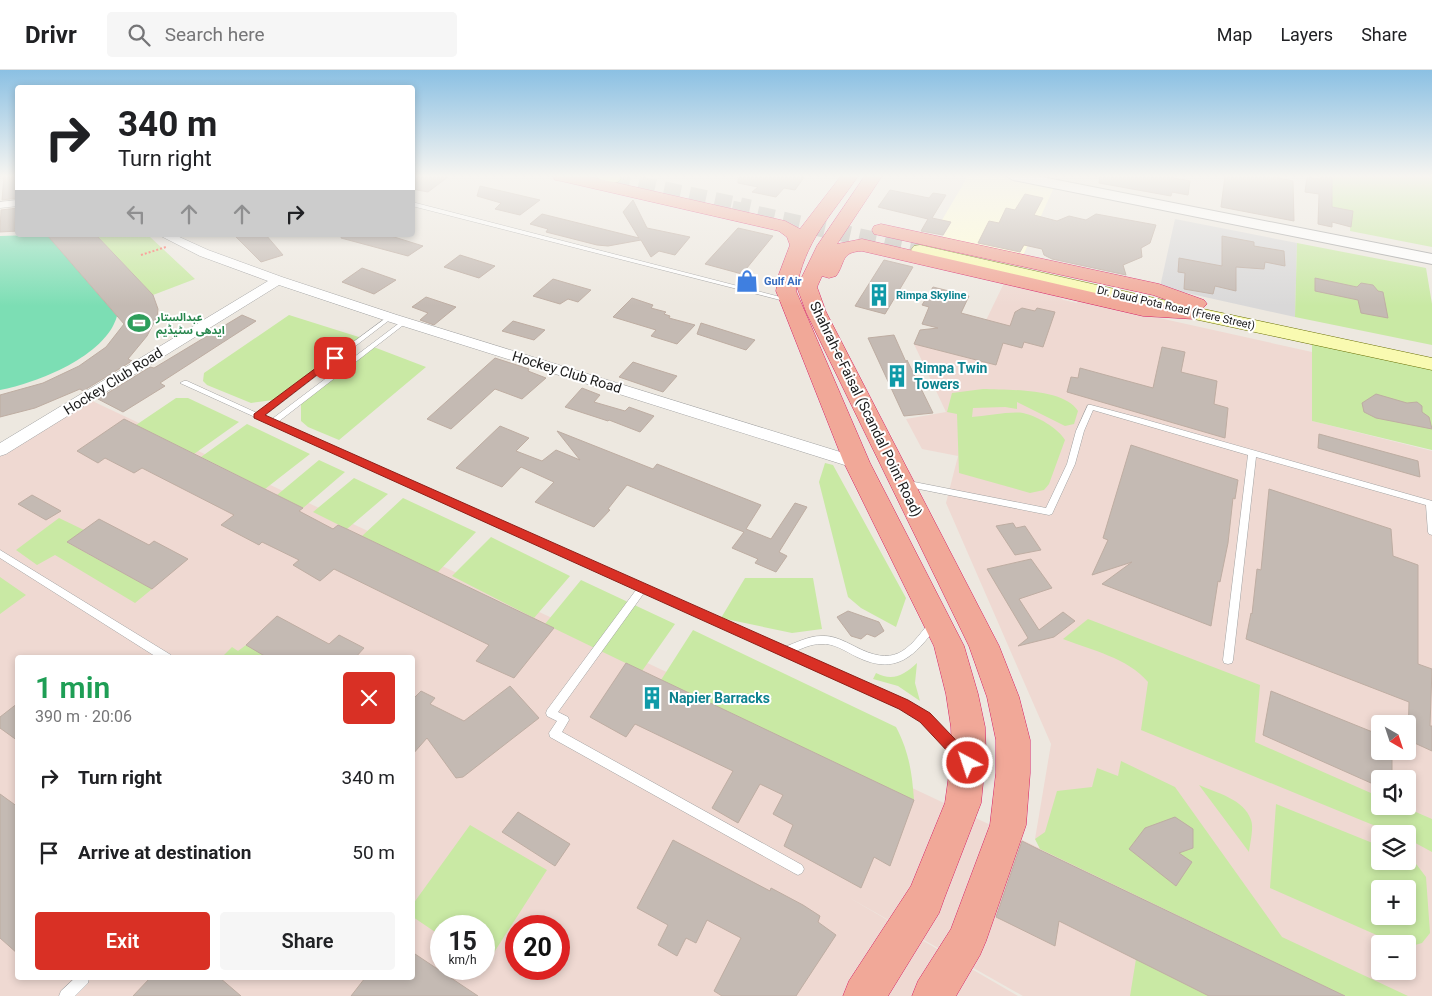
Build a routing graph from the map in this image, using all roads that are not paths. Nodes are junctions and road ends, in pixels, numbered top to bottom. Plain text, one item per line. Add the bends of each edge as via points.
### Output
1 (471, 219) edge
2 (751, 219) tunnel mouth
3 (808, 219) edge
4 (841, 219) edge
5 (858, 219) edge
6 (1231, 219) edge
7 (860, 225) junction
8 (169, 237) edge
9 (799, 244) junction
10 (845, 246) junction
11 (921, 247) tunnel mouth
12 (1432, 259) edge
13 (278, 280) junction
14 (790, 301) junction
15 (1198, 309) junction
16 (816, 312) junction
17 (390, 317) junction
18 (404, 322) junction
19 (1432, 355) edge
20 (1432, 364) edge
21 (184, 383) dead end
22 (258, 416) junction
23 (272, 422) junction
24 (0, 450) edge
25 (1252, 453) junction
26 (857, 463) junction
27 (902, 482) junction
28 (1431, 504) edge
29 (1432, 532) edge
30 (0, 554) edge
31 (642, 589) junction
32 (942, 633) junction
33 (785, 651) junction
34 (162, 655) edge
35 (1228, 660) dead end
36 (968, 763) junction
37 (798, 869) dead end
38 (81, 980) edge
39 (66, 996) edge
40 (864, 996) edge
41 (933, 996) edge

1 - 14 lane
2 - 9 highway via 785,227 796,234
3 - 9 highway, Shahrah-e-Faisal (Scandal Point Road)
4 - 16 highway, Shahrah-e-Faisal (Scandal Point Road) via 808,287
5 - 7 highway
6 - 12 street
7 - 10 highway via 850,226 843,232 841,240
7 - 15 highway via 1159,290
8 - 13 street, Hockey Club Road
9 - 14 highway, Shahrah-e-Faisal (Scandal Point Road) via 788,274 786,291
10 - 15 highway via 862,245 1143,310
10 - 16 highway via 834,255
11 - 15 main road, Dr. Daud Pota Road (Frere Street)
13 - 17 street, Hockey Club Road
13 - 24 street, Hockey Club Road
14 - 26 highway, Shahrah-e-Faisal (Scandal Point Road)
15 - 19 main road, Dr. Daud Pota Road (Frere Street)
15 - 20 main road, Dr. Daud Pota Road (Frere Street)
16 - 27 highway, Shahrah-e-Faisal (Scandal Point Road)
17 - 18 street, Hockey Club Road
17 - 22 lane
18 - 23 lane
18 - 26 street, Hockey Club Road
21 - 22 lane
22 - 23 lane
23 - 31 lane
25 - 27 lane via 1092,407 1049,512
25 - 28 lane
25 - 35 lane
26 - 32 highway, Shahrah-e-Faisal (Scandal Point Road)
27 - 41 highway, Shahrah-e-Faisal (Scandal Point Road) via 984,646 1003,696 1013,740 1008,825 966,941
28 - 29 lane
30 - 34 lane
31 - 33 lane
31 - 37 lane via 551,713 564,720 554,733
32 - 33 lane via 905,657 886,662 824,640
32 - 36 highway, Shahrah-e-Faisal (Scandal Point Road) via 962,694 968,727
33 - 36 lane via 925,718
36 - 40 highway, Shahrah-e-Faisal (Scandal Point Road) via 963,803 925,899
38 - 39 lane

